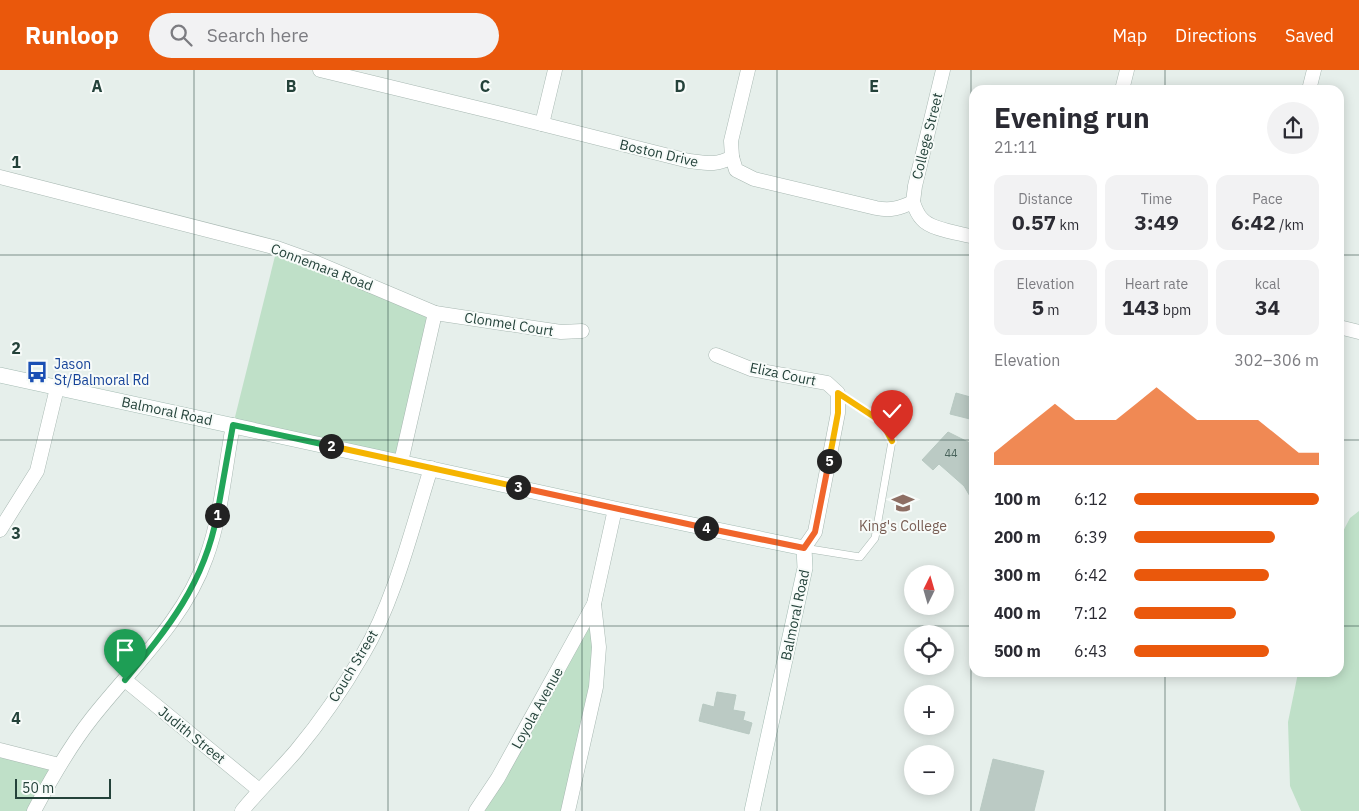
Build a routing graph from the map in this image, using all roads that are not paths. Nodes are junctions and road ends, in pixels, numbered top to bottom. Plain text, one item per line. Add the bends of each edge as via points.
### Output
1 (320, 70) edge
2 (555, 70) edge
3 (748, 70) edge
4 (943, 70) edge
5 (1128, 70) edge
6 (1314, 70) edge
7 (359, 74) edge
8 (1124, 85) edge
9 (1310, 85) edge
10 (542, 124) junction
11 (732, 157) junction
12 (0, 177) edge
13 (912, 202) junction
14 (969, 236) edge
15 (435, 313) junction
16 (1344, 328) edge
17 (582, 331) dead end
18 (1359, 332) edge
19 (716, 355) dead end
20 (0, 375) edge
21 (57, 388) junction
22 (838, 393) junction
23 (233, 425) junction
24 (401, 462) junction
25 (431, 468) junction
26 (614, 509) junction
27 (0, 530) edge
28 (804, 548) junction
29 (594, 604) junction
30 (125, 680) junction
31 (0, 750) edge
32 (59, 765) junction
33 (259, 790) junction
34 (34, 811) edge
35 (242, 811) edge
36 (476, 811) edge
37 (568, 811) edge
38 (752, 811) edge

1 - 7 street, Boston Drive
2 - 10 street
3 - 11 street via 730,145
4 - 13 street, College Street
5 - 8 street
6 - 9 street
7 - 10 street, Boston Drive
10 - 11 street, Boston Drive via 688,162 722,163
11 - 13 street via 736,170 754,179 888,210
12 - 15 street, Connemara Road via 277,248
13 - 14 street via 917,214 930,226
15 - 17 street, Clonmel Court via 561,332
15 - 24 street
16 - 18 street
19 - 22 street, Eliza Court via 751,369 827,384
20 - 21 street, Balmoral Road
21 - 23 street, Balmoral Road
21 - 27 street via 37,471
22 - 28 street via 838,413 815,532
22 - 28 lane via 882,422 892,441 875,538 860,557
23 - 24 street, Balmoral Road
23 - 30 street via 206,559 179,612
24 - 25 street, Balmoral Road
25 - 26 street, Balmoral Road
25 - 33 street, Couch Street via 403,560 364,653 296,751
26 - 28 street, Balmoral Road
26 - 29 street, Loyola Avenue
28 - 38 street, Balmoral Road via 805,568
29 - 36 street, Loyola Avenue via 498,778
29 - 37 street, Loyola Avenue via 599,647 596,687
30 - 32 street via 92,718
30 - 33 street, Judith Street
31 - 32 street
32 - 34 street
33 - 35 street, Couch Street

